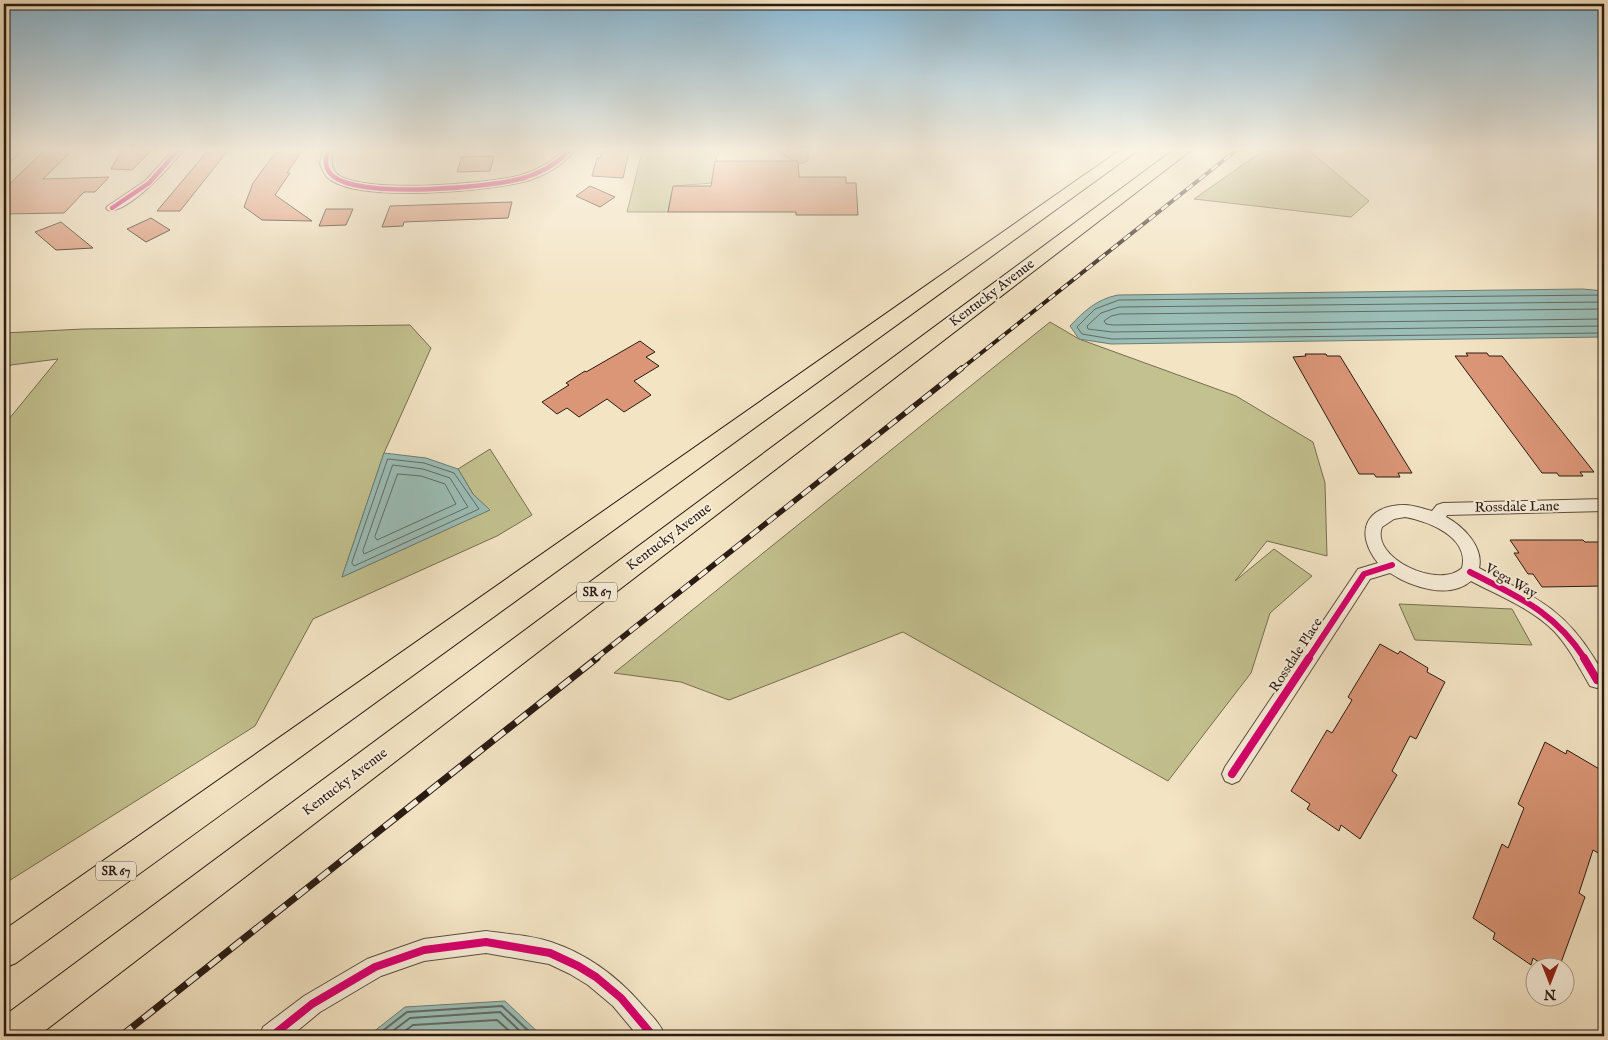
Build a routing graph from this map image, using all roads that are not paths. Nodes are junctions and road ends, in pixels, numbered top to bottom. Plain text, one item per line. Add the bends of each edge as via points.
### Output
1 (129, 197) edge
2 (1065, 197) edge
3 (1122, 197) edge
4 (112, 208) dead end
5 (1604, 506) edge
6 (1435, 519) junction
7 (1392, 565) junction
8 (1470, 572) junction
9 (1597, 680) dead end
10 (1232, 774) dead end
11 (4, 951) edge
12 (8, 1036) edge
13 (272, 1036) edge
14 (653, 1036) edge

1 - 4 street
2 - 11 main road, SR 67
3 - 12 main road, Kentucky Avenue / SR 67
5 - 6 street, Rossdale Lane via 1443,509
6 - 7 street via 1405,511 1392,512 1374,523 1374,543
6 - 8 street via 1462,538 1470,550
7 - 8 street via 1413,577 1436,583 1451,583
7 - 10 street, Rossdale Place via 1364,574
8 - 9 street, Vega Way via 1558,624
13 - 14 street via 312,1004 375,966 424,950 486,942 550,953 578,966 621,998

